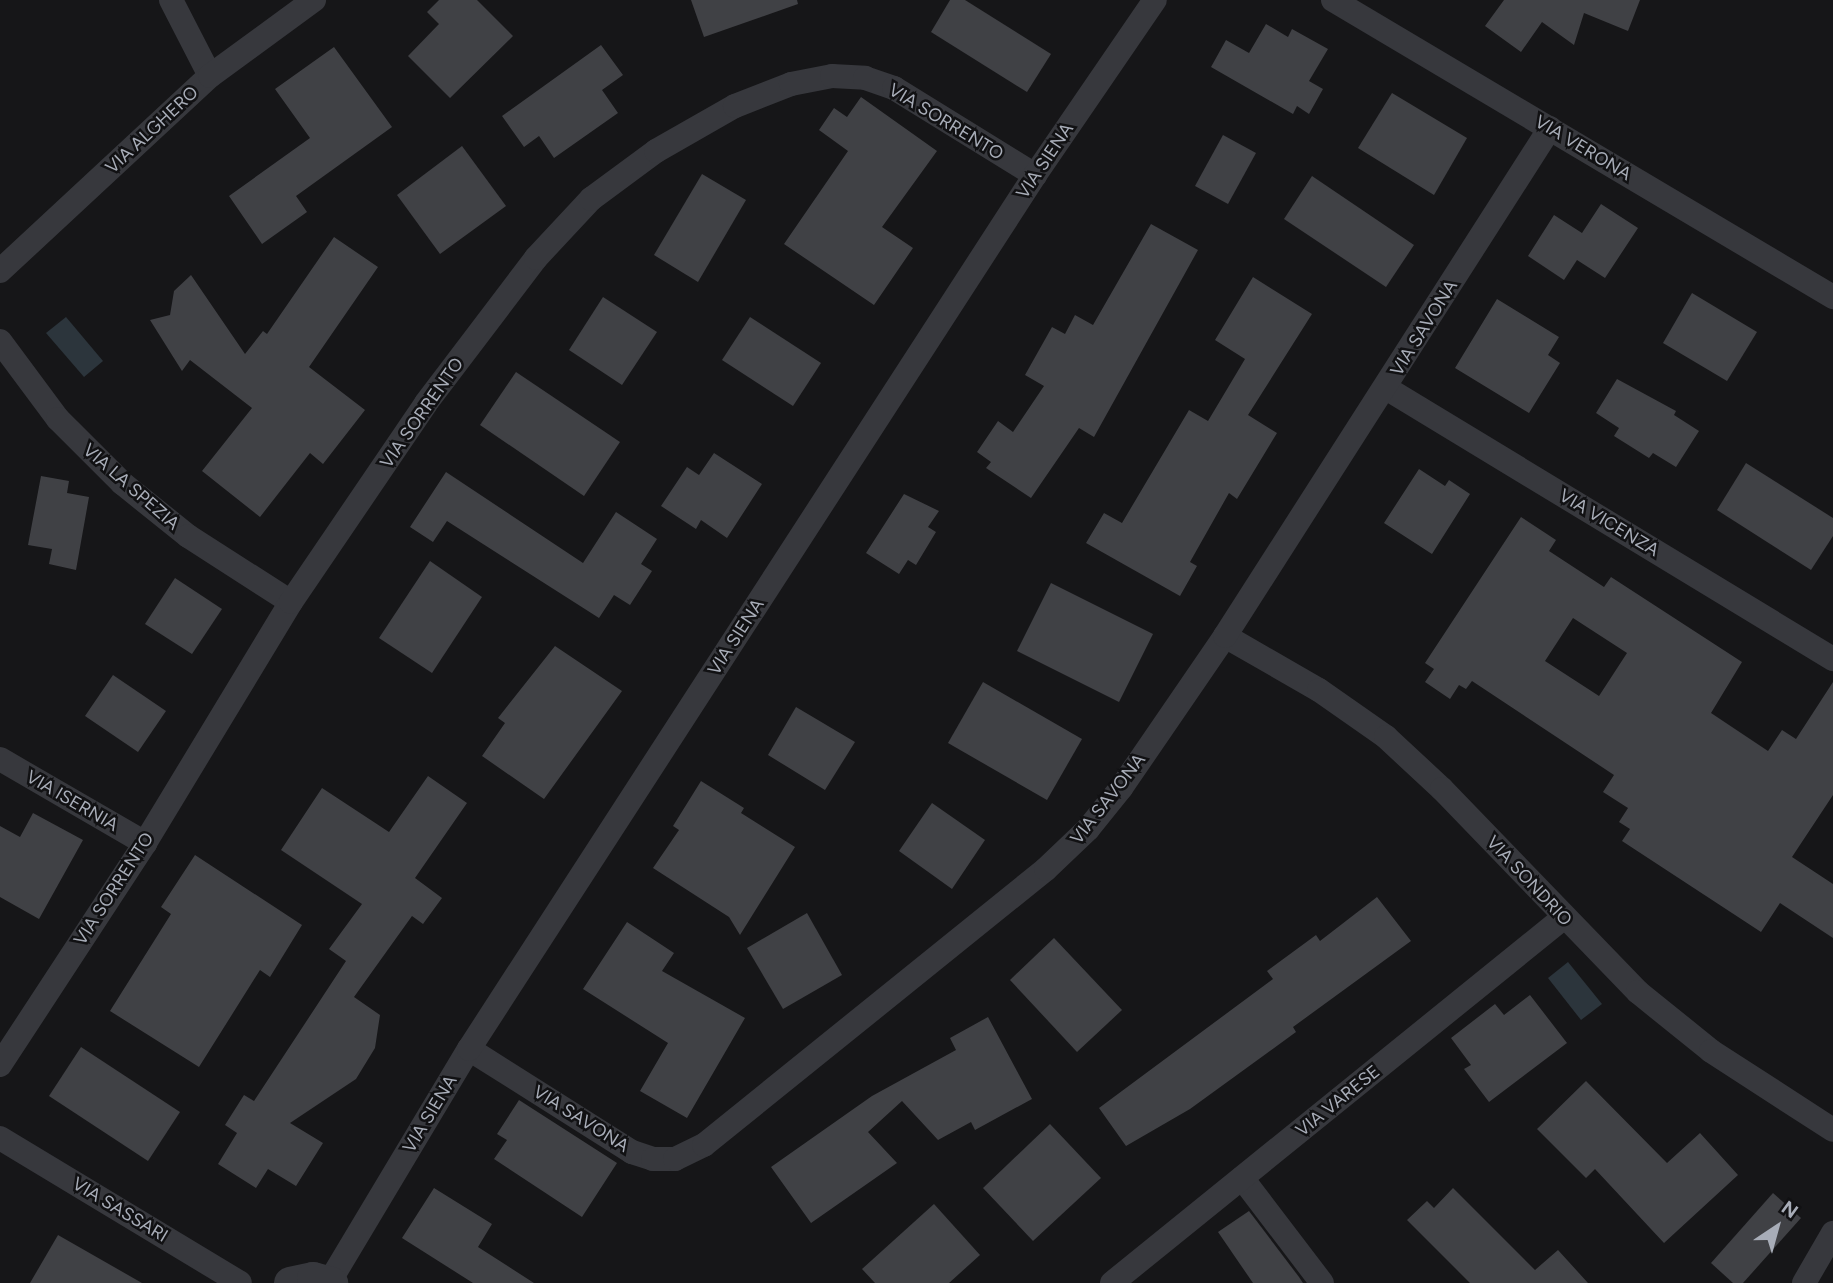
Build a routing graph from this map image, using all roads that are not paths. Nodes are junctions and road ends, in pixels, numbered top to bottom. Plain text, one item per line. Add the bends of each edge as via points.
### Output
1 (171, 0) edge
2 (314, 0) edge
3 (1155, 0) edge
4 (1333, 0) edge
5 (210, 76) junction
6 (1550, 128) junction
7 (1035, 175) junction
8 (0, 271) edge
9 (1833, 297) edge
10 (0, 341) edge
11 (1386, 388) junction
12 (291, 602) junction
13 (1225, 636) junction
14 (1833, 659) edge
15 (0, 760) edge
16 (145, 843) junction
17 (1563, 918) junction
18 (469, 1049) junction
19 (0, 1065) edge
20 (1833, 1130) edge
21 (0, 1138) edge
22 (1242, 1178) junction
23 (1833, 1233) edge
24 (331, 1282) edge
25 (240, 1283) edge
26 (290, 1283) edge
27 (1112, 1283) edge
28 (1322, 1283) edge
29 (1804, 1283) edge

1 - 5 street
2 - 5 street, VIA ALGHERO
3 - 7 street, VIA SIENA
4 - 6 street, VIA VERONA
5 - 8 street, VIA ALGHERO
6 - 9 street, VIA VERONA
6 - 11 street, VIA SAVONA
7 - 12 street, VIA SORRENTO via 906,94 865,78 832,76 791,84 700,125 614,180 552,239 426,403
7 - 18 street, VIA SIENA
10 - 12 street, VIA LA SPEZIA via 58,419 122,484 188,536
11 - 13 street, VIA SAVONA
11 - 14 street, VIA VICENZA
12 - 16 street, VIA SORRENTO
13 - 17 street, VIA SONDRIO via 1319,690 1395,745
13 - 18 street, VIA SAVONA via 1121,788 1072,845 696,1151 664,1161 632,1152
15 - 16 street, VIA ISERNIA
16 - 19 street, VIA SORRENTO
17 - 20 street, VIA SONDRIO via 1683,1030
17 - 22 street, VIA VARESE
18 - 24 street, VIA SIENA
21 - 25 street, VIA SASSARI
22 - 27 street, VIA VARESE
22 - 28 street
23 - 29 street
24 - 26 street via 313,1278

